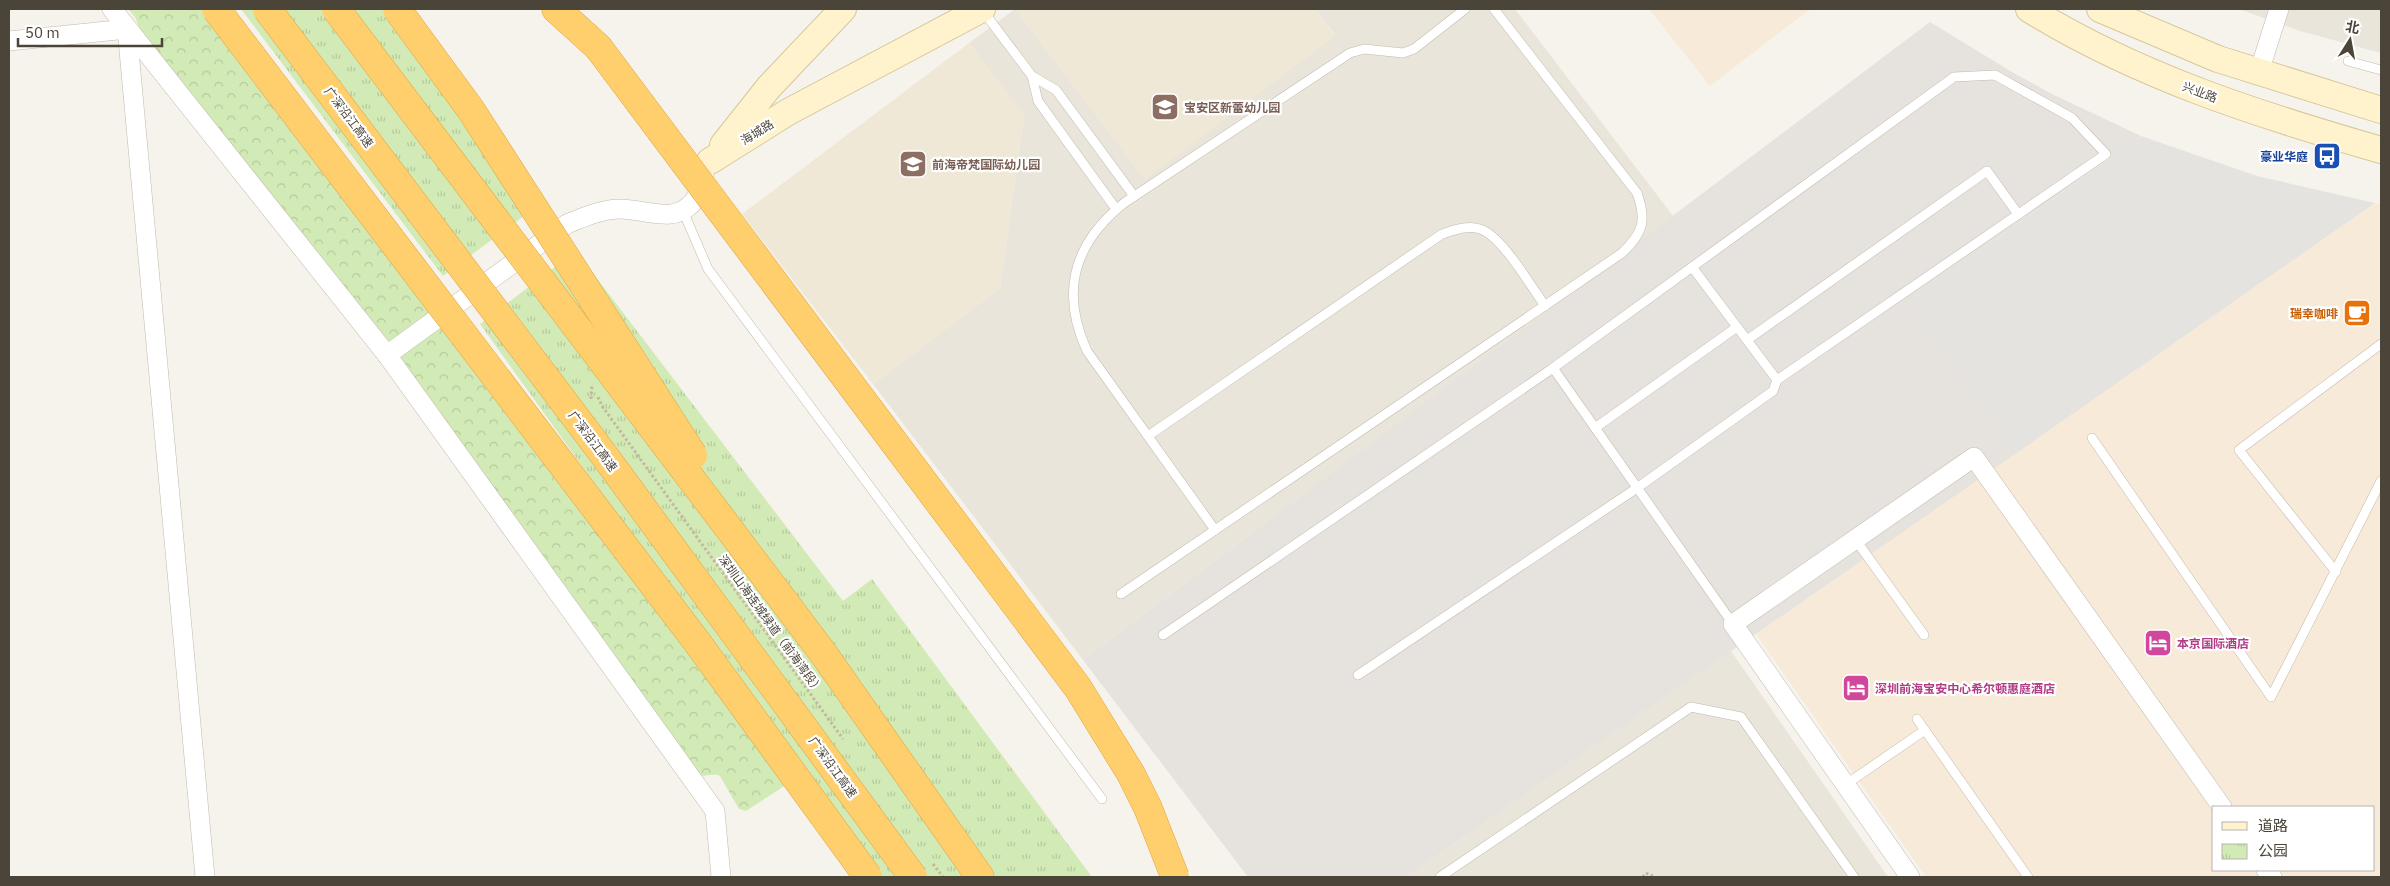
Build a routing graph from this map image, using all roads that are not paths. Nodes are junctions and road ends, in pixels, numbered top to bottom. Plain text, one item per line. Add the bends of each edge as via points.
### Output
1 (112, 9) edge
2 (216, 9) edge
3 (267, 9) edge
4 (336, 9) edge
5 (397, 9) edge
6 (556, 9) edge
7 (575, 9) edge
8 (843, 9) edge
9 (981, 9) edge
10 (1465, 9) edge
11 (1494, 9) edge
12 (2029, 9) edge
13 (2100, 9) edge
14 (2279, 9) edge
15 (127, 29) junction
16 (9, 40) edge
17 (598, 47) junction
18 (2348, 61) dead end
19 (2381, 70) edge
20 (2258, 72) junction
21 (1032, 76) junction
22 (2381, 110) edge
23 (2381, 150) edge
24 (710, 161) junction
25 (1134, 196) junction
26 (1116, 209) junction
27 (683, 211) junction
28 (2018, 214) junction
29 (1692, 267) junction
30 (1545, 306) junction
31 (1737, 327) junction
32 (1747, 340) junction
33 (2381, 344) edge
34 (387, 355) junction
35 (1553, 368) junction
36 (1777, 380) junction
37 (1595, 428) junction
38 (1148, 436) junction
39 (2092, 438) dead end
40 (2381, 481) edge
41 (1637, 488) junction
42 (1215, 530) junction
43 (1855, 539) junction
44 (2336, 572) junction
45 (1121, 594) dead end
46 (1733, 624) junction
47 (1163, 635) dead end
48 (1924, 635) dead end
49 (823, 653) junction
50 (1358, 675) dead end
51 (1917, 719) dead end
52 (1925, 730) junction
53 (1845, 785) junction
54 (1102, 798) dead end
55 (2221, 806) edge
56 (922, 869) edge
57 (205, 877) edge
58 (721, 877) edge
59 (868, 877) edge
60 (980, 877) edge
61 (1175, 877) edge
62 (1440, 877) edge
63 (1854, 877) edge
64 (1910, 877) edge
65 (2028, 877) edge

1 - 15 street
2 - 59 highway, bridge via 697,642
3 - 56 highway, 广深沿江高速, bridge
4 - 49 highway, bridge
5 - 49 highway, bridge via 476,118
6 - 17 highway
7 - 17 highway
8 - 24 main road, 海城路 via 769,87
9 - 21 lane
9 - 24 main road, 海城路 via 788,112
10 - 25 lane via 1414,49 1403,52 1364,49 1350,53
11 - 30 lane via 1627,177 1637,193 1644,219 1632,244
12 - 23 main road, 兴业路 via 2113,56 2199,92
13 - 20 main road via 2168,40
14 - 20 street
15 - 16 street
15 - 34 street
15 - 57 street
17 - 61 highway, bridge via 1078,688 1148,808
18 - 19 lane
20 - 22 main road
21 - 25 lane via 1056,90
21 - 26 lane via 1038,101
24 - 27 street via 695,200
25 - 26 lane
26 - 38 lane via 1091,237 1078,262 1072,308 1088,351
27 - 34 street via 666,215 620,209 601,211 567,224
27 - 54 lane via 708,269
28 - 29 lane via 2106,154 2072,118 1995,76 1954,78
28 - 32 lane via 1987,171
28 - 36 lane
29 - 31 lane
29 - 35 lane
30 - 38 lane via 1495,236 1479,228 1461,228 1442,234
30 - 42 lane
31 - 32 lane
31 - 37 lane
32 - 36 lane
33 - 44 lane via 2238,450
34 - 58 street via 714,811
35 - 37 lane
35 - 47 lane
36 - 41 lane via 1773,391
37 - 41 lane
38 - 42 lane
39 - 44 lane via 2271,696
40 - 44 lane
41 - 46 lane
41 - 50 lane
42 - 45 lane
43 - 46 street
43 - 48 lane
43 - 55 street via 1974,457
46 - 53 street
49 - 60 highway
51 - 52 lane
52 - 53 lane
52 - 65 lane
53 - 64 street
62 - 63 lane via 1691,707 1740,717

